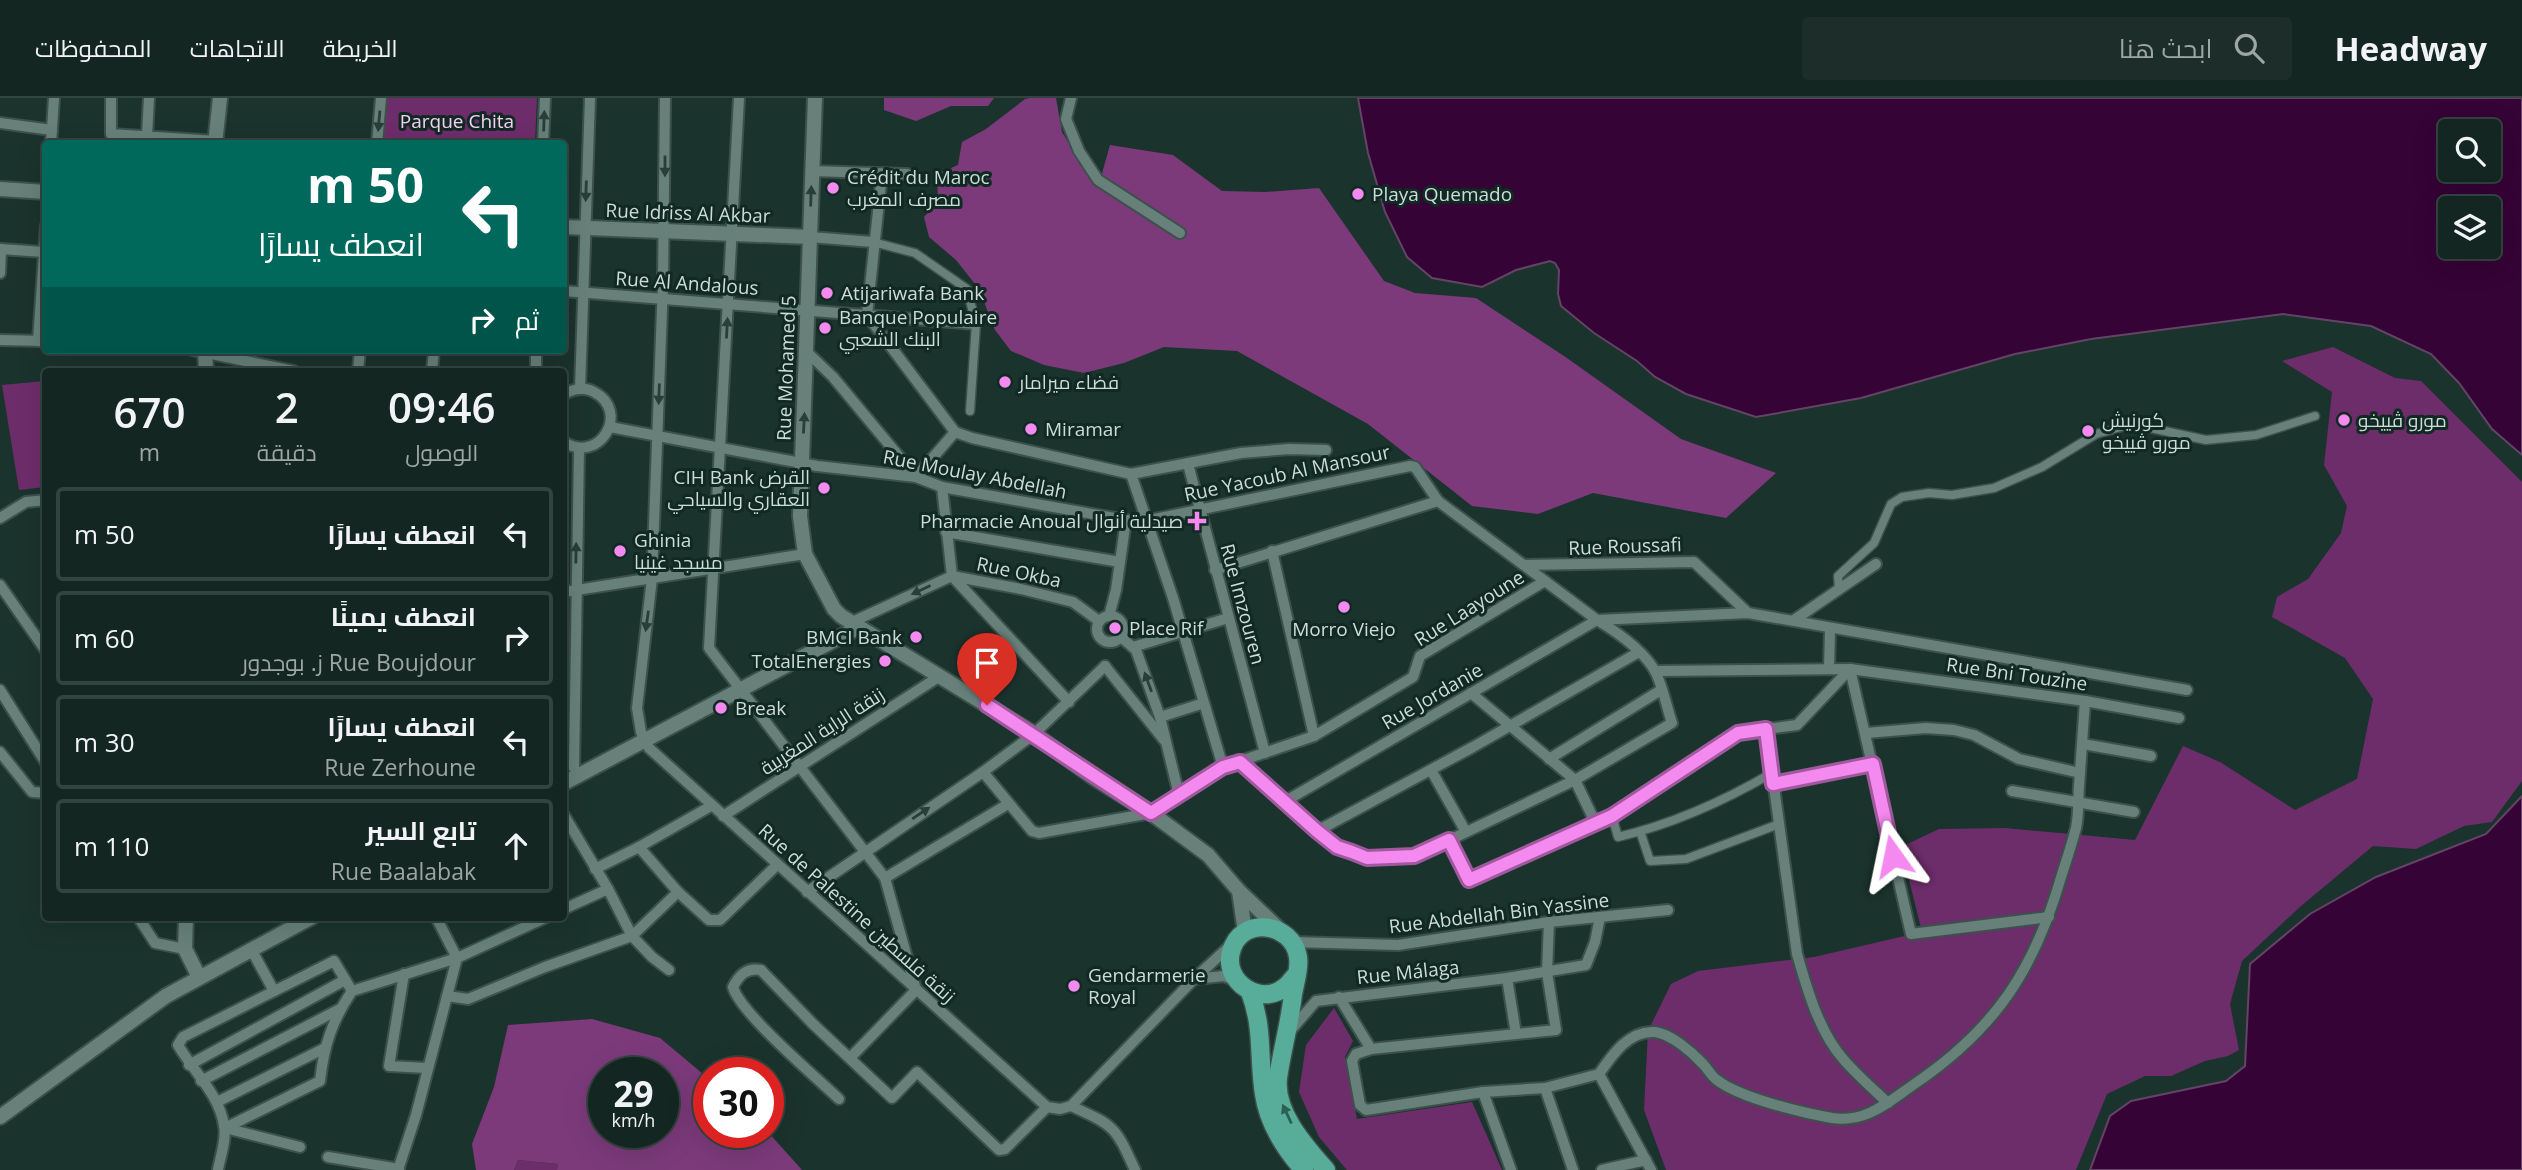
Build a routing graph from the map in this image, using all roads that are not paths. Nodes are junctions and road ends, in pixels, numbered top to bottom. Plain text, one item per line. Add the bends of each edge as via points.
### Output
1 (54, 98) edge
2 (111, 98) edge
3 (149, 98) edge
4 (220, 98) edge
5 (381, 98) edge
6 (545, 98) edge
7 (590, 98) edge
8 (665, 98) edge
9 (739, 98) edge
10 (815, 98) edge
11 (1071, 98) edge
12 (0, 123) edge
13 (52, 130) junction
14 (147, 135) junction
15 (111, 139) edge
16 (51, 140) edge
17 (196, 140) edge
18 (216, 140) edge
19 (377, 140) edge
20 (543, 140) edge
21 (812, 171) junction
22 (907, 173) dead end
23 (882, 174) junction
24 (0, 189) edge
25 (42, 192) edge
26 (567, 227) edge
27 (585, 228) junction
28 (664, 231) junction
29 (1180, 233) dead end
30 (733, 235) junction
31 (810, 237) junction
32 (873, 242) junction
33 (0, 249) edge
34 (42, 251) edge
35 (0, 273) edge
36 (567, 291) edge
37 (583, 292) junction
38 (663, 299) junction
39 (728, 304) junction
40 (807, 309) junction
41 (866, 315) junction
42 (976, 324) junction
43 (0, 340) edge
44 (42, 341) edge
45 (807, 352) junction
46 (215, 354) edge
47 (280, 368) edge
48 (580, 388) junction
49 (567, 392) edge
50 (970, 411) dead end
51 (2315, 416) dead end
52 (610, 426) junction
53 (955, 432) junction
54 (657, 435) junction
55 (567, 443) edge
56 (579, 448) junction
57 (720, 448) junction
58 (1326, 450) dead end
59 (802, 463) junction
60 (1188, 464) junction
61 (1130, 474) junction
62 (916, 477) junction
63 (942, 487) junction
64 (42, 500) edge
65 (1438, 501) junction
66 (1200, 510) junction
67 (0, 518) edge
68 (1126, 520) junction
69 (1145, 521) junction
70 (946, 533) junction
71 (1272, 551) junction
72 (805, 554) junction
73 (1120, 562) junction
74 (1876, 564) dead end
75 (1524, 565) junction
76 (714, 568) junction
77 (1215, 570) junction
78 (952, 576) junction
79 (652, 578) junction
80 (1545, 581) junction
81 (0, 584) edge
82 (1839, 589) junction
83 (576, 590) junction
84 (567, 592) edge
85 (1748, 613) junction
86 (1104, 618) junction
87 (1228, 618) junction
88 (1597, 620) junction
89 (1794, 620) junction
90 (855, 625) junction
91 (1830, 629) junction
92 (1183, 631) junction
93 (1121, 637) junction
94 (1107, 642) junction
95 (42, 645) edge
96 (1133, 647) junction
97 (1639, 652) junction
98 (1105, 666) junction
99 (1829, 669) junction
100 (1850, 669) junction
101 (1655, 671) junction
102 (940, 676) junction
103 (736, 686) junction
104 (1661, 690) junction
105 (2187, 690) dead end
106 (1471, 693) junction
107 (1, 694) edge
108 (2085, 701) junction
109 (1069, 702) junction
110 (1204, 703) junction
111 (1160, 717) junction
112 (2179, 718) dead end
113 (1510, 726) junction
114 (1766, 729) junction
115 (1866, 733) junction
116 (1034, 734) junction
117 (643, 736) junction
118 (1314, 736) junction
119 (1166, 743) junction
120 (2083, 744) junction
121 (0, 752) edge
122 (1265, 753) junction
123 (2151, 756) dead end
124 (42, 757) edge
125 (1549, 759) junction
126 (1240, 762) junction
127 (1873, 764) junction
128 (799, 767) junction
129 (1223, 767) junction
130 (1431, 770) junction
131 (568, 771) edge
132 (983, 772) junction
133 (2080, 773) junction
134 (1773, 778) junction
135 (1575, 780) junction
136 (567, 781) edge
137 (2012, 791) dead end
138 (42, 793) edge
139 (1179, 795) junction
140 (1284, 802) junction
141 (2078, 802) junction
142 (1008, 804) junction
143 (711, 806) junction
144 (2134, 812) dead end
145 (1151, 813) junction
146 (1612, 816) junction
147 (723, 817) junction
148 (567, 820) edge
149 (1596, 824) junction
150 (1779, 824) junction
151 (1317, 831) junction
152 (1640, 831) junction
153 (1466, 832) junction
154 (1449, 840) junction
155 (639, 847) junction
156 (864, 851) junction
157 (777, 864) junction
158 (595, 869) junction
159 (885, 878) junction
160 (608, 890) junction
161 (1239, 891) junction
162 (678, 892) junction
163 (807, 892) junction
164 (567, 908) edge
165 (1668, 910) dead end
166 (1600, 917) junction
167 (2049, 917) junction
168 (141, 921) edge
169 (186, 921) edge
170 (290, 921) edge
171 (304, 921) edge
172 (438, 921) edge
173 (538, 921) edge
174 (1549, 922) junction
175 (632, 936) junction
176 (1240, 936) junction
177 (1287, 936) junction
178 (185, 949) junction
179 (251, 949) junction
180 (457, 958) junction
181 (669, 970) dead end
182 (1547, 972) junction
183 (197, 973) junction
184 (404, 974) junction
185 (1296, 975) junction
186 (1507, 978) junction
187 (1194, 979) junction
188 (345, 980) junction
189 (1243, 987) junction
190 (916, 990) junction
191 (274, 991) junction
192 (352, 991) junction
193 (447, 996) junction
194 (1339, 997) junction
195 (340, 1009) junction
196 (1288, 1034) junction
197 (1516, 1034) junction
198 (323, 1049) junction
199 (1371, 1049) junction
200 (850, 1058) junction
201 (189, 1065) junction
202 (427, 1068) junction
203 (1599, 1074) junction
204 (201, 1081) junction
205 (1545, 1088) junction
206 (1483, 1092) junction
207 (839, 1099) dead end
208 (217, 1102) junction
209 (1888, 1103) junction
210 (0, 1106) edge
211 (1047, 1107) junction
212 (1065, 1107) junction
213 (0, 1117) edge
214 (225, 1128) junction
215 (300, 1147) dead end
216 (328, 1157) dead end
217 (1648, 1165) edge
218 (398, 1169) edge
219 (218, 1170) edge
220 (1135, 1170) edge
221 (1304, 1170) edge
222 (1326, 1170) edge
223 (1511, 1170) edge
224 (1573, 1170) edge
225 (1602, 1170) edge

1 - 13 street
2 - 15 street
3 - 14 street
4 - 18 street
5 -> 19 street
20 -> 6 street
7 -> 27 street
8 -> 28 street
9 - 30 street
10 - 21 street, Rue Mohamed 5
11 - 29 street via 1066,119 1098,180
12 - 13 street
13 - 16 street
14 - 15 street
14 - 17 street
21 - 23 street
31 -> 21 street, Rue Mohamed 5
22 - 23 street
23 - 32 street
24 - 25 street
26 - 27 street, Rue Idriss Al Akbar
27 - 28 street, Rue Idriss Al Akbar
27 - 37 street
28 - 30 street, Rue Idriss Al Akbar
28 - 38 street
30 - 31 street, Rue Idriss Al Akbar
30 - 39 street
31 - 32 street
31 - 40 street, Rue Mohamed 5
32 - 41 street
32 - 42 street via 915,253 967,289
33 - 34 street
33 - 35 street
36 - 37 street, Rue Al Andalous
37 - 38 street, Rue Al Andalous
37 - 48 street
38 - 39 street, Rue Al Andalous
38 -> 54 street
39 - 40 street, Rue Al Andalous
57 -> 39 street
40 - 41 street, Rue Al Andalous
40 - 45 street, Rue Mohamed 5
41 - 42 street, Rue Al Andalous
41 - 53 street
42 - 50 street
43 - 44 street
59 -> 45 street, Rue Mohamed 5
45 - 62 street
46 - 47 street
48 - 49 street
48 - 52 street via 601,395 608,403
51 - 82 street via 2256,435 2206,440 2132,424 2095,434 2042,467 1994,488 1902,498 1892,504 1874,543 1838,576
52 - 54 street, Rue Moulay Abdellah
52 - 56 street via 596,444
53 - 61 street
53 - 62 street
54 - 57 street, Rue Moulay Abdellah
54 - 79 street
55 - 56 street
83 -> 56 street
57 - 59 street, Rue Moulay Abdellah
57 - 76 street
58 - 60 street via 1241,453
59 - 62 street, Rue Moulay Abdellah
59 - 72 street, Rue Mohamed 5 via 800,516
60 - 61 street
60 - 66 street, Rue Imzouren
61 - 69 street
62 - 63 street, Rue Moulay Abdellah
63 - 68 street, Rue Moulay Abdellah
63 - 70 street
64 - 67 street via 26,502
65 - 66 street, Rue Yacoub Al Mansour via 1410,466
65 - 71 street
65 - 75 street
66 - 69 street, Rue Yacoub Al Mansour
66 - 77 street, Rue Imzouren
68 - 69 street, Rue Yacoub Al Mansour
68 - 73 street
69 - 92 street
70 - 73 street
70 - 78 street
71 - 77 street
71 - 118 street
72 - 76 street
72 - 90 street, Rue Mohamed 5 via 834,609
73 - 86 street
74 - 82 street
75 - 80 street
75 - 85 street, Rue Roussafi via 1694,562
76 - 79 street
76 - 103 street via 709,649
77 - 87 street, Rue Imzouren
78 - 86 street, Rue Okba via 1073,602
78 -> 90 street, Rue Okba
78 - 109 street
79 - 83 street
79 -> 117 street via 637,708
80 - 88 street
80 - 118 street, Rue Laayoune via 1420,656 1413,677
81 - 95 street
82 - 89 street
83 - 84 street
83 - 131 street
85 - 88 street
85 - 89 street
86 - 93 street via 1116,617 1123,624
86 - 94 street via 1098,635
87 - 92 street
87 - 122 street, Rue Imzouren
88 - 97 street
88 - 106 street, Rue Jordanie
89 - 91 street
90 - 102 street, Rue Mohamed 5
90 - 103 street
91 - 99 street
91 - 105 street
92 - 96 street
92 - 110 street
93 - 94 street
93 - 96 street
94 - 98 street
111 -> 96 street
97 - 101 street
97 - 113 street
98 - 109 street
98 - 119 street
99 - 100 street, Rue Bni Touzine
99 - 101 street, Rue Bni Touzine
100 - 108 street, Rue Bni Touzine
100 - 114 street via 1797,725
100 - 115 street
101 - 104 street
102 - 116 street, Rue Mohamed 5
102 - 128 street, زنقة الراية المغربية
103 - 117 street
103 - 128 street
104 - 125 street
104 - 135 street via 1672,723
106 - 113 street
106 - 140 street, Rue Jordanie
107 - 124 street
108 - 112 street, Rue Bni Touzine
108 - 120 street
109 - 116 street
110 - 111 street
110 - 129 street
111 - 119 street
113 - 125 street
113 - 130 street
114 - 134 street
114 - 146 street via 1738,733
115 - 127 street
115 - 133 street via 1954,730 1973,734 2019,759
116 - 132 street
116 - 145 street, Rue Mohamed 5
117 - 131 street
117 - 136 street
117 - 143 street, Rue de Palestine زنقة فلسطين via 660,760
118 - 122 street, Rue Laayoune
119 - 139 street
120 - 123 street
120 - 133 street
121 - 138 street via 32,792
122 - 126 street, Rue Laayoune
125 - 135 street
126 - 129 street, Rue Laayoune
126 - 140 street
127 - 134 street
127 - 167 street via 1911,934
128 - 147 street, زنقة الراية المغربية
128 - 156 street
129 - 139 street, Rue Laayoune
130 - 151 street
130 - 153 street
132 - 142 street
156 -> 132 street
133 - 141 street
134 - 150 street
134 - 152 street
135 - 149 street
135 - 153 street
137 - 141 street
139 - 145 street, Rue Laayoune
140 - 151 street
141 - 144 street
141 - 167 street via 2076,827
142 - 145 street via 1039,833
142 - 159 street
143 - 147 street, Rue de Palestine زنقة فلسطين
143 - 155 street
145 - 161 street, Rue Mohamed 5 via 1208,855
146 - 149 street
146 - 152 street via 1618,836
147 - 157 street, Rue de Palestine زنقة فلسطين
148 - 158 street
149 - 154 street via 1469,880
150 - 152 street via 1686,859 1650,861
150 - 209 street via 1797,954 1806,985 1842,1058
151 - 154 street via 1337,847 1367,858 1414,856
153 - 154 street
155 - 158 street
155 - 162 street
156 - 159 street
156 - 163 street
157 - 162 street via 720,920 709,920
157 - 163 street, Rue de Palestine زنقة فلسطين
158 - 160 street
159 - 190 street
160 - 164 street
160 - 175 street
161 - 176 street
161 - 177 street, Rue Mohamed 5
162 - 175 street
163 - 190 street, Rue de Palestine زنقة فلسطين
165 - 166 street, Rue Abdellah Bin Yassine
166 - 174 street, Rue Abdellah Bin Yassine
166 - 182 street, Rue Málaga via 1586,965
167 - 209 street via 2022,977 1998,1011 1927,1076
168 - 178 street via 155,943
169 - 178 street
170 - 183 street
171 - 179 street
172 - 180 street
173 - 180 street
174 - 177 street, Rue Abdellah Bin Yassine via 1398,946
174 - 182 street
175 - 181 street
175 - 193 street via 468,999
176 - 177 main road via 1262,926
176 - 187 street
176 - 189 main road via 1230,952 1230,965
177 - 185 main road via 1299,959
178 - 183 street
179 - 183 street
179 - 191 street
180 - 184 street
180 - 193 street
182 - 186 street, Rue Málaga
182 - 197 street via 1556,1030
183 - 210 street via 146,999
183 - 213 street
184 - 192 street
184 - 202 street via 389,1066
185 - 189 main road via 1284,988 1268,995
185 - 196 main road
186 - 194 street, Rue Málaga
186 - 197 street
187 - 189 street via 1224,976
187 - 212 street
188 - 191 street via 334,961
188 - 192 street
188 - 201 street
189 - 221 main road via 1258,1014 1264,1098 1281,1142
190 - 200 street
190 - 211 street, Rue de Palestine زنقة فلسطين
191 - 201 street via 183,1037 177,1045
192 - 195 street
193 - 202 street
194 - 196 street, Rue Málaga via 1316,1001
194 - 199 street
195 - 198 street
195 - 204 street
222 -> 196 main road via 1295,1130 1280,1097 1278,1080
197 - 199 street
198 - 208 street
198 - 214 street via 320,1081
199 - 206 street via 1356,1054 1352,1061 1360,1105 1366,1110
200 - 207 street via 761,970 752,968 737,979 735,996 748,1012
200 - 211 street via 892,1098 917,1072 999,1150
201 - 204 street
202 - 218 street
203 - 205 street
203 - 209 street via 1609,1058 1636,1034 1657,1032 1692,1054 1716,1079 1786,1108 1857,1118
203 - 217 street
204 - 208 street
205 - 206 street
205 - 224 street
206 - 223 street
208 - 214 street
211 - 212 street
212 - 220 street via 1114,1129
214 - 215 street
214 - 219 street
216 - 218 street
217 - 225 street

